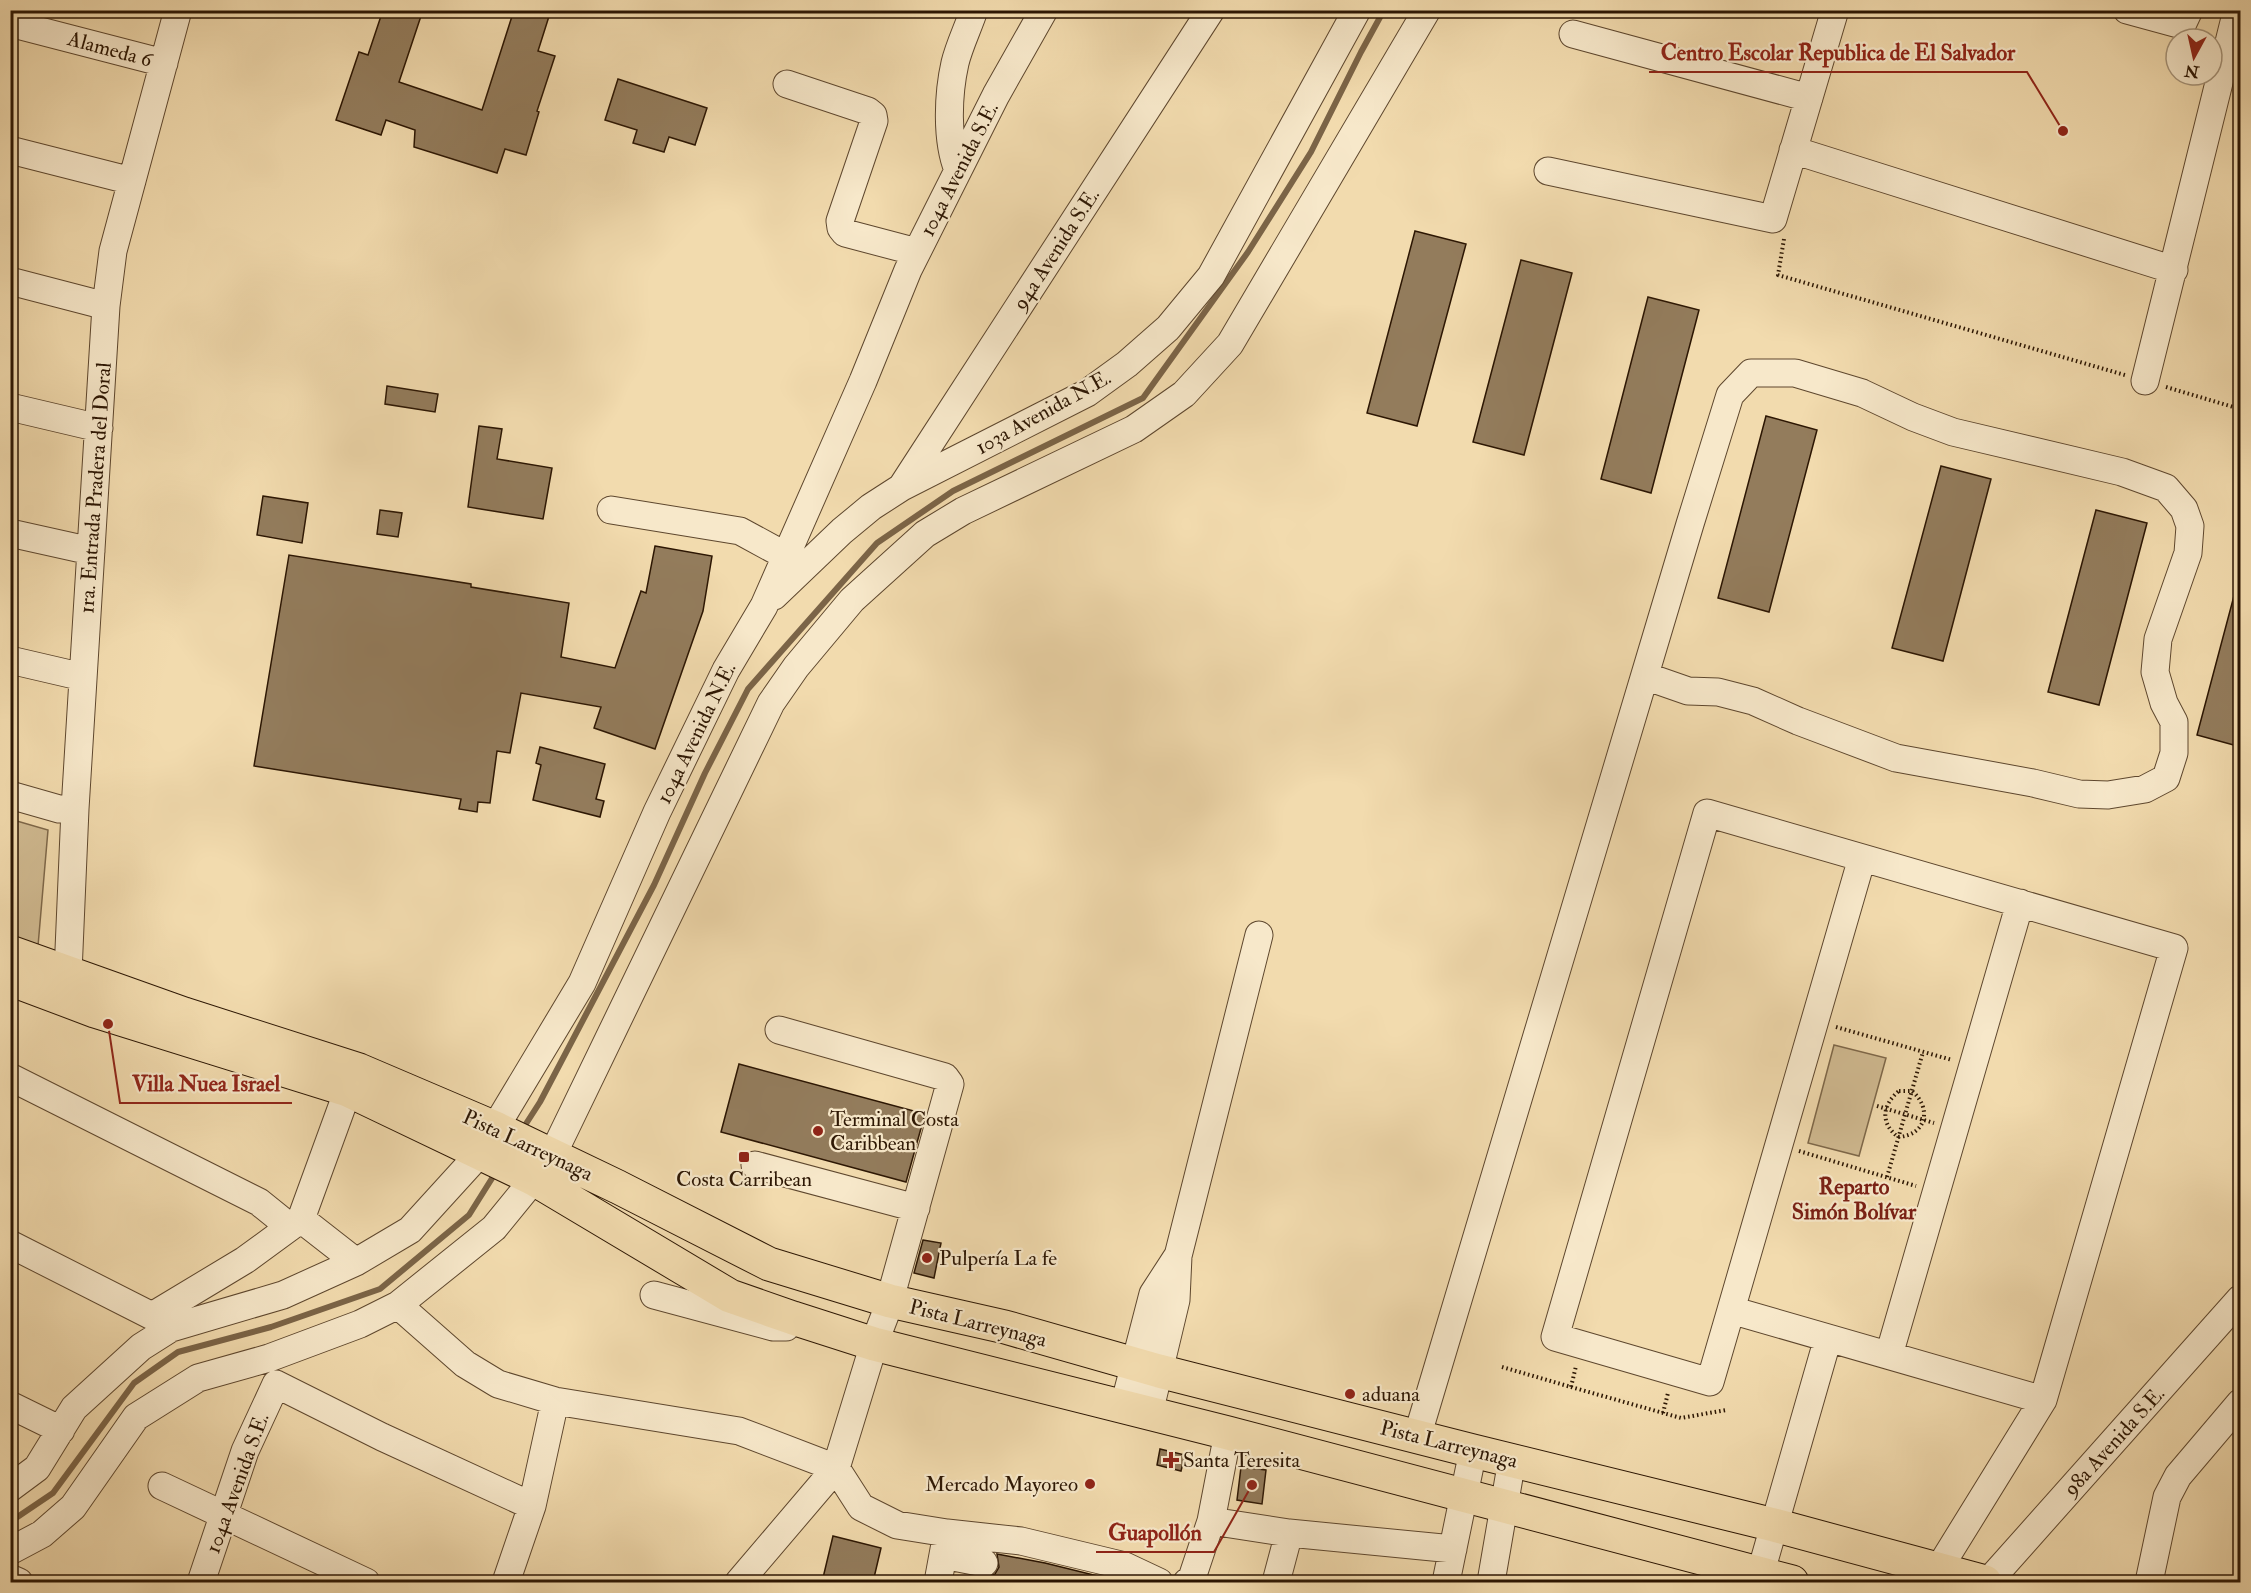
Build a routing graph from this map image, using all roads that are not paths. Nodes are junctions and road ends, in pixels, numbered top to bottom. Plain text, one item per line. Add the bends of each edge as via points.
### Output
1 (178, 10) edge
2 (974, 10) edge
3 (1044, 10) edge
4 (1211, 10) edge
5 (1357, 10) edge
6 (1427, 10) edge
7 (1835, 10) edge
8 (2127, 10) edge
9 (2189, 10) edge
10 (2237, 10) edge
11 (21, 26) dead end
12 (1573, 34) dead end
13 (164, 63) junction
14 (787, 84) dead end
15 (1809, 98) junction
16 (10, 150) edge
17 (1793, 150) junction
18 (958, 170) junction
19 (1548, 171) dead end
20 (132, 181) junction
21 (917, 252) junction
22 (2174, 270) junction
23 (10, 281) edge
24 (106, 306) junction
25 (884, 331) joint
26 (2145, 381) road end
27 (10, 407) edge
28 (99, 428) junction
29 (902, 487) junction
30 (611, 510) dead end
31 (10, 532) edge
32 (91, 551) junction
33 (786, 556) junction
34 (764, 606) junction
35 (10, 660) edge
36 (1645, 675) junction
37 (83, 677) junction
38 (10, 795) edge
39 (75, 809) junction
40 (1862, 858) junction
41 (2020, 903) junction
42 (1259, 935) dead end
43 (10, 952) edge
44 (68, 973) junction
45 (10, 979) edge
46 (779, 1030) dead end
47 (10, 1077) edge
48 (348, 1090) junction
49 (490, 1141) junction
50 (539, 1165) junction
51 (755, 1165) dead end
52 (916, 1208) junction
53 (295, 1223) junction
54 (10, 1244) edge
55 (356, 1262) junction
56 (654, 1295) dead end
57 (2241, 1299) edge
58 (890, 1300) junction
59 (398, 1305) junction
60 (1731, 1310) junction
61 (152, 1316) junction
62 (793, 1318) junction
63 (1828, 1338) junction
64 (874, 1344) junction
65 (141, 1347) junction
66 (1889, 1355) junction
67 (1146, 1368) junction
68 (2043, 1400) junction
69 (555, 1401) junction
70 (2241, 1403) edge
71 (10, 1405) edge
72 (1136, 1409) junction
73 (61, 1430) junction
74 (1228, 1433) junction
75 (1417, 1437) junction
76 (1473, 1451) junction
77 (1512, 1460) junction
78 (836, 1468) junction
79 (162, 1486) dead end
80 (10, 1488) edge
81 (1464, 1495) junction
82 (1504, 1505) junction
83 (532, 1506) junction
84 (223, 1516) junction
85 (1210, 1521) junction
86 (1774, 1525) junction
87 (1289, 1533) junction
88 (1453, 1549) junction
89 (10, 1551) edge
90 (942, 1567) edge
91 (983, 1570) dead end
92 (1938, 1570) junction
93 (1124, 1574) edge
94 (1760, 1575) junction
95 (10, 1578) edge
96 (19, 1582) edge
97 (201, 1582) edge
98 (366, 1582) edge
99 (506, 1582) edge
100 (739, 1582) edge
101 (1159, 1582) edge
102 (1187, 1582) edge
103 (1276, 1582) edge
104 (1446, 1582) edge
105 (1491, 1582) edge
106 (1792, 1582) edge
107 (1986, 1582) edge
108 (2148, 1582) edge

1 - 13 street, 1ra. Entrada Pradera del Doral
2 - 18 street via 955,63 950,113 952,154
3 - 18 street, 104a Avenida S.E.
4 - 29 street, 94a Avenida S.E.
5 - 29 street, 103a Avenida N.E. via 1211,276 1167,328 1087,393
6 - 50 street via 1230,344 1211,366 1184,394 1134,429 963,511 926,534 852,600 796,667 771,703
7 - 15 street
8 - 9 street via 2182,25
10 - 22 street
11 - 13 street, Alameda 6
12 - 15 street
13 - 20 street, 1ra. Entrada Pradera del Doral
14 - 21 street via 873,115 841,228 845,233
15 - 17 street
16 - 20 street
17 - 19 street via 1773,219
17 - 22 street
18 - 21 street, 104a Avenida S.E.
20 - 24 street, 1ra. Entrada Pradera del Doral via 114,251
21 - 25 street, 104a Avenida S.E.
22 - 26 street
23 - 24 street
24 - 28 street, 1ra. Entrada Pradera del Doral
25 - 33 street, 104a Avenida N.E.
27 - 28 street
28 - 32 street, 1ra. Entrada Pradera del Doral
29 - 34 street, 103a Avenida N.E. via 842,531
30 - 33 street via 740,531
31 - 32 street
32 - 37 street, 1ra. Entrada Pradera del Doral
33 - 34 street, 104a Avenida N.E.
34 - 49 street, 104a Avenida N.E. via 726,670 662,802 582,983
35 - 37 street
36 - 36 street via 1730,395 1751,373 1795,373 1862,393 1953,432 2122,472 2166,488 2184,509 2190,526 2188,554 2158,639 2155,672 2174,722 2174,753 2166,778 2145,789 2108,795 2079,794 1896,758 1753,701 1718,692 1688,691
36 - 75 street
37 - 39 street, 1ra. Entrada Pradera del Doral
38 - 39 street via 59,809
39 - 44 street, 1ra. Entrada Pradera del Doral
40 - 41 street
40 - 60 street
40 - 60 street via 1707,813 1555,1337 1710,1382
41 - 66 street
41 - 68 street via 2174,948
42 - 67 street via 1178,1256 1176,1300
43 - 44 main road, Pista Larreynaga
44 - 49 main road, Pista Larreynaga via 359,1070
45 - 48 main road, Pista Larreynaga via 95,1011
46 - 52 street via 948,1079 949,1090
47 - 53 street
48 - 49 main road, Pista Larreynaga
48 - 53 street
49 - 50 main road, Pista Larreynaga
49 - 55 street, 104a Avenida N.E. via 410,1230
50 - 58 main road, Pista Larreynaga via 618,1187 770,1264
50 - 59 street via 494,1228
50 - 62 main road, Pista Larreynaga via 730,1296
51 - 52 street
52 - 58 street
53 - 55 street
53 - 61 street via 244,1260
54 - 61 street
55 - 65 street, 104a Avenida N.E. via 283,1295 171,1328
56 - 62 street via 773,1327 786,1327
57 - 107 street, 98a Avenida S.E.
58 - 64 street
58 - 67 main road, Pista Larreynaga via 1005,1327
59 - 69 street via 465,1364 498,1384
59 - 89 street via 360,1324 269,1358 198,1378 136,1417 73,1507 42,1534
60 - 63 street
61 - 65 street
62 - 64 main road, Pista Larreynaga
63 - 66 street
63 - 86 street
64 - 72 main road, Pista Larreynaga
64 - 78 street
65 - 73 street, 104a Avenida N.E. via 74,1408
66 - 68 street
67 - 72 street
67 - 75 main road, Pista Larreynaga
68 - 92 street
69 - 78 street via 740,1431
69 - 83 street
70 - 108 street via 2178,1476 2167,1497
71 - 73 street
72 - 74 main road, Pista Larreynaga
73 - 80 street, 104a Avenida N.E. via 37,1468
74 - 81 main road, Pista Larreynaga
74 - 85 street
75 - 76 main road, Pista Larreynaga
76 - 77 main road, Pista Larreynaga
76 - 81 street
77 - 82 street
77 - 86 main road, Pista Larreynaga
78 - 90 street via 861,1507 897,1525
78 - 100 street
79 - 84 street
81 - 82 main road, Pista Larreynaga
81 - 88 street
82 - 94 main road, Pista Larreynaga
82 - 105 street
83 - 84 street, 104a Avenida S.E. via 276,1384 245,1450
83 - 99 street
84 - 97 street, 104a Avenida S.E.
84 - 98 street
85 - 87 street
85 - 102 street via 1192,1578
86 - 92 main road, Pista Larreynaga
86 - 94 street
87 - 88 street
87 - 103 street
88 - 104 street
90 - 91 street
90 - 93 street via 1021,1541
92 - 107 main road, Pista Larreynaga
93 - 101 street
94 - 106 main road, Pista Larreynaga
95 - 96 street

